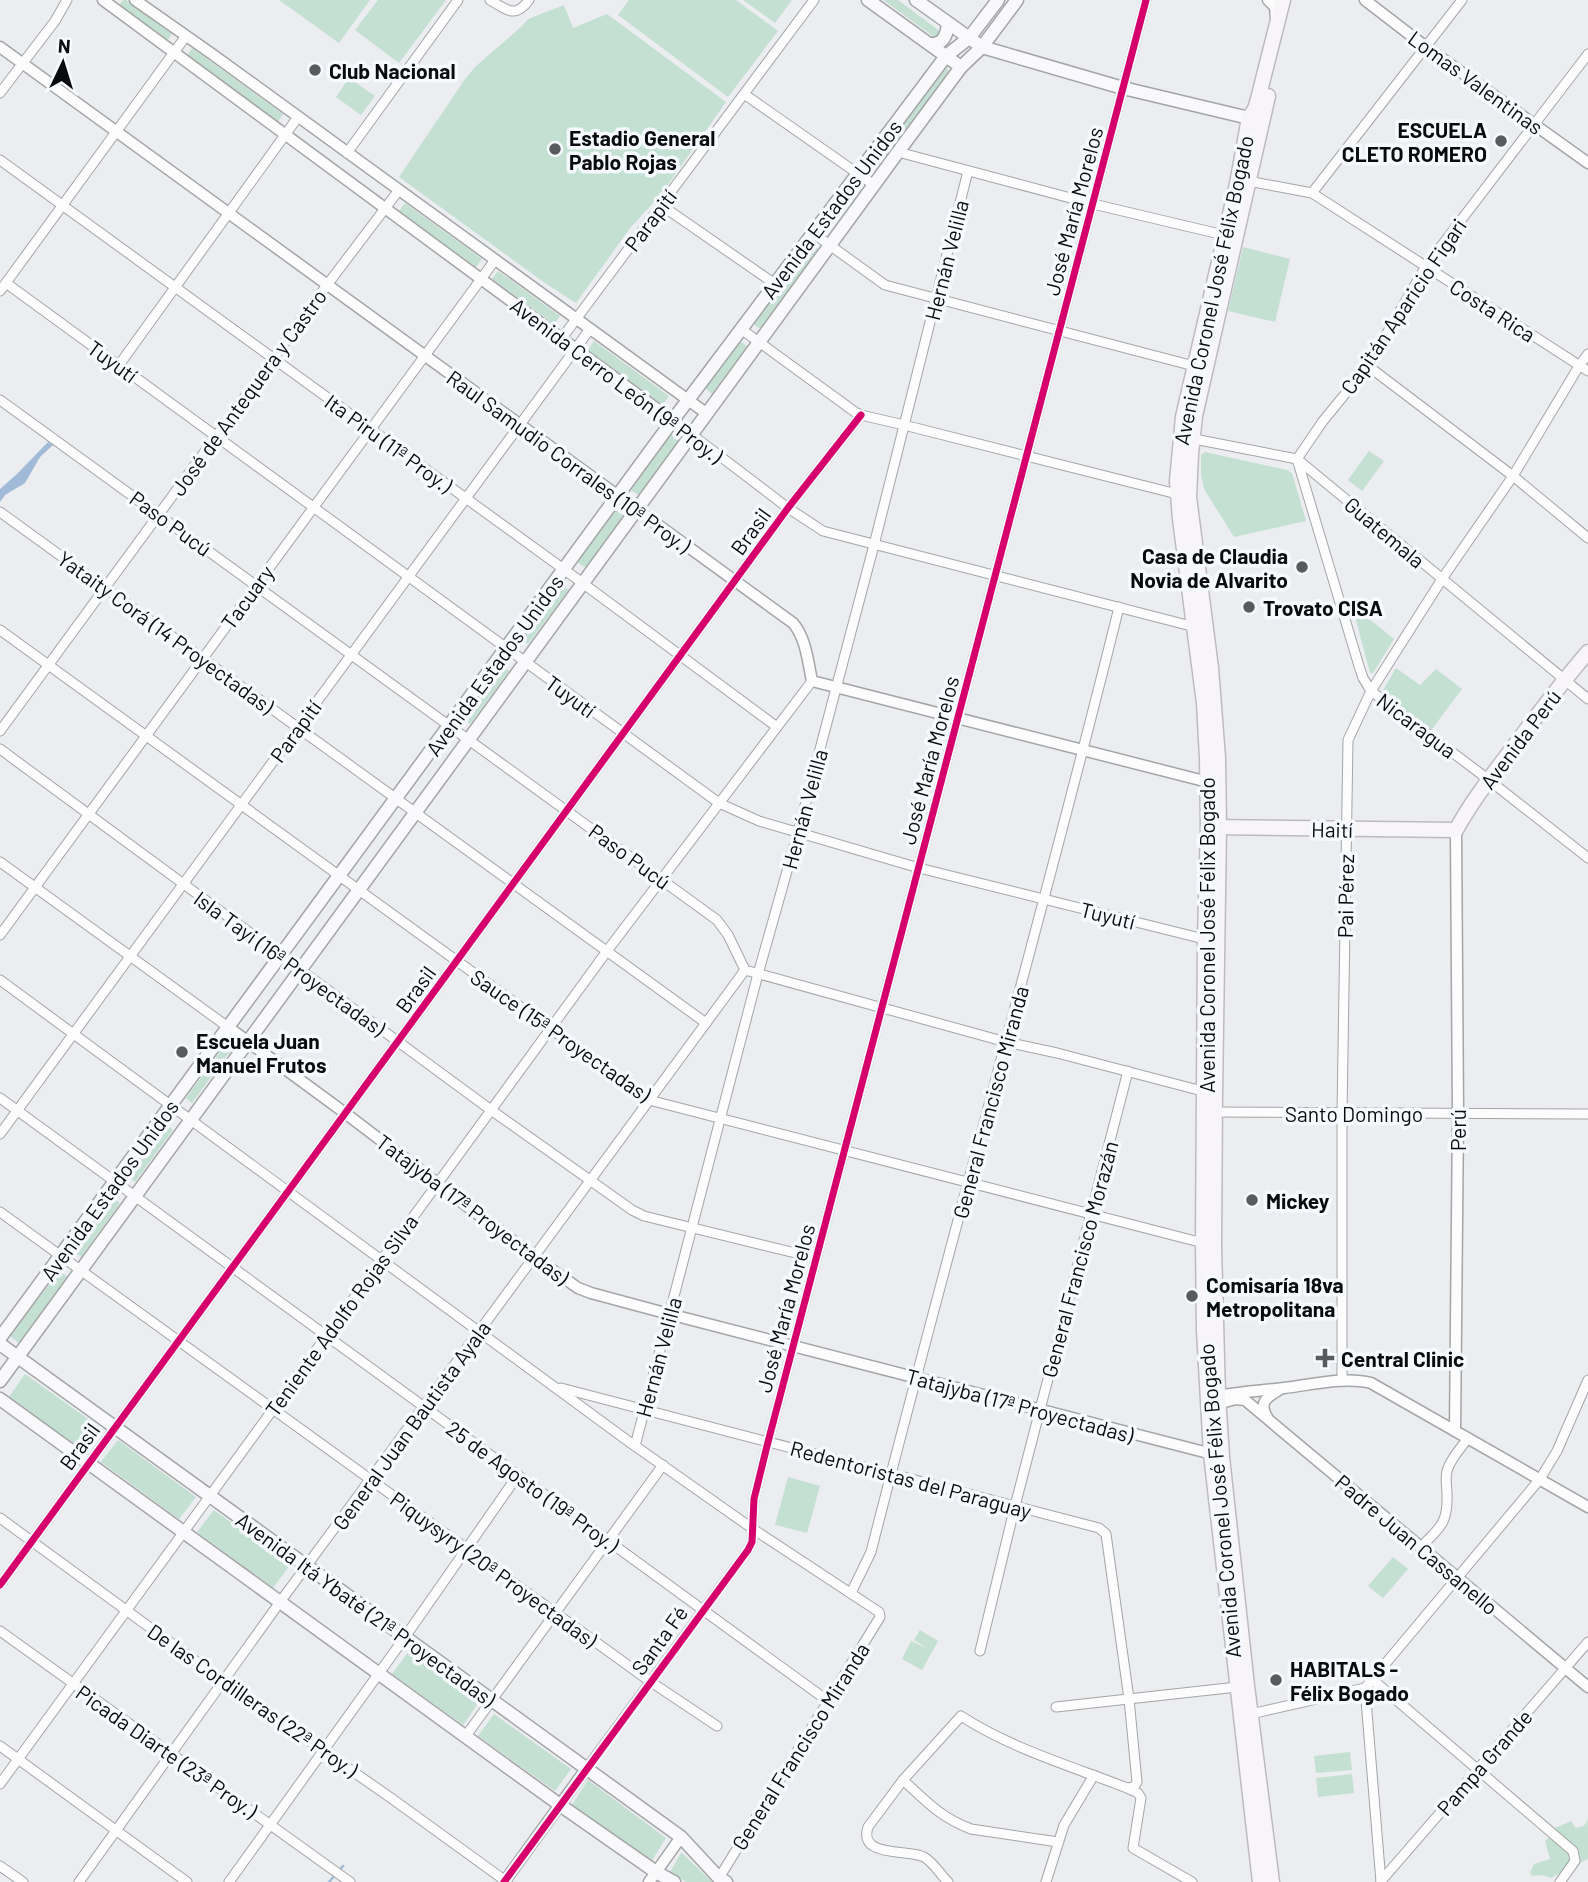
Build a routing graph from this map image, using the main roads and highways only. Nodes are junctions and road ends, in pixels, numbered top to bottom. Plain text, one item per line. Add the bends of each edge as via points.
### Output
1 (869, 0) edge
2 (916, 0) edge
3 (998, 0) edge
4 (1017, 0) edge
5 (1283, 0) edge
6 (1293, 0) edge
7 (948, 23) junction
8 (969, 38) junction
9 (930, 44) junction
10 (982, 47) junction
11 (946, 56) junction
12 (961, 67) junction
13 (1249, 118) junction
14 (1258, 138) junction
15 (1186, 438) junction
16 (1183, 496) junction
17 (1588, 652) edge
18 (1214, 827) junction
19 (1456, 830) joint
20 (0, 1338) edge
21 (0, 1344) edge
22 (18, 1357) junction
23 (0, 1381) edge
24 (0, 1399) edge
25 (1216, 1456) junction
26 (653, 1877) edge
27 (722, 1880) edge
28 (674, 1882) edge
29 (1260, 1882) edge
30 (1272, 1882) edge

1 - 9 main road
2 - 7 main road
3 - 8 main road, Avenida Estados Unidos
4 - 10 main road
5 - 13 main road, Avenida Coronel José Félix Bogado
6 - 14 main road, Avenida Coronel José Félix Bogado
7 - 8 main road
7 - 9 main road via 941,42
8 - 10 main road
8 - 11 main road, Avenida Estados Unidos
9 - 11 main road
10 - 12 main road, Avenida Estados Unidos
10 - 13 main road
11 - 12 main road
11 - 20 main road, Avenida Estados Unidos via 563,569
12 - 22 main road, Avenida Estados Unidos
13 - 14 main road
13 - 15 main road, Avenida Coronel José Félix Bogado via 1194,366
14 - 15 main road, Avenida Coronel José Félix Bogado via 1195,416
15 - 16 main road, Avenida Coronel José Félix Bogado
16 - 18 main road, Avenida Coronel José Félix Bogado
16 - 18 main road, Avenida Coronel José Félix Bogado via 1212,668 1218,758
17 - 19 main road, Avenida Perú
18 - 19 main road, Haití
18 - 25 main road, Avenida Coronel José Félix Bogado via 1208,1244
21 - 22 main road, Avenida Itá Ybaté (21ª Proyectadas)
22 - 23 main road, Avenida Estados Unidos
22 - 27 main road, Avenida Itá Ybaté (21ª Proyectadas) via 681,1838
24 - 26 main road
25 - 29 main road, Avenida Coronel José Félix Bogado
25 - 30 main road, Avenida Coronel José Félix Bogado
26 - 28 main road

